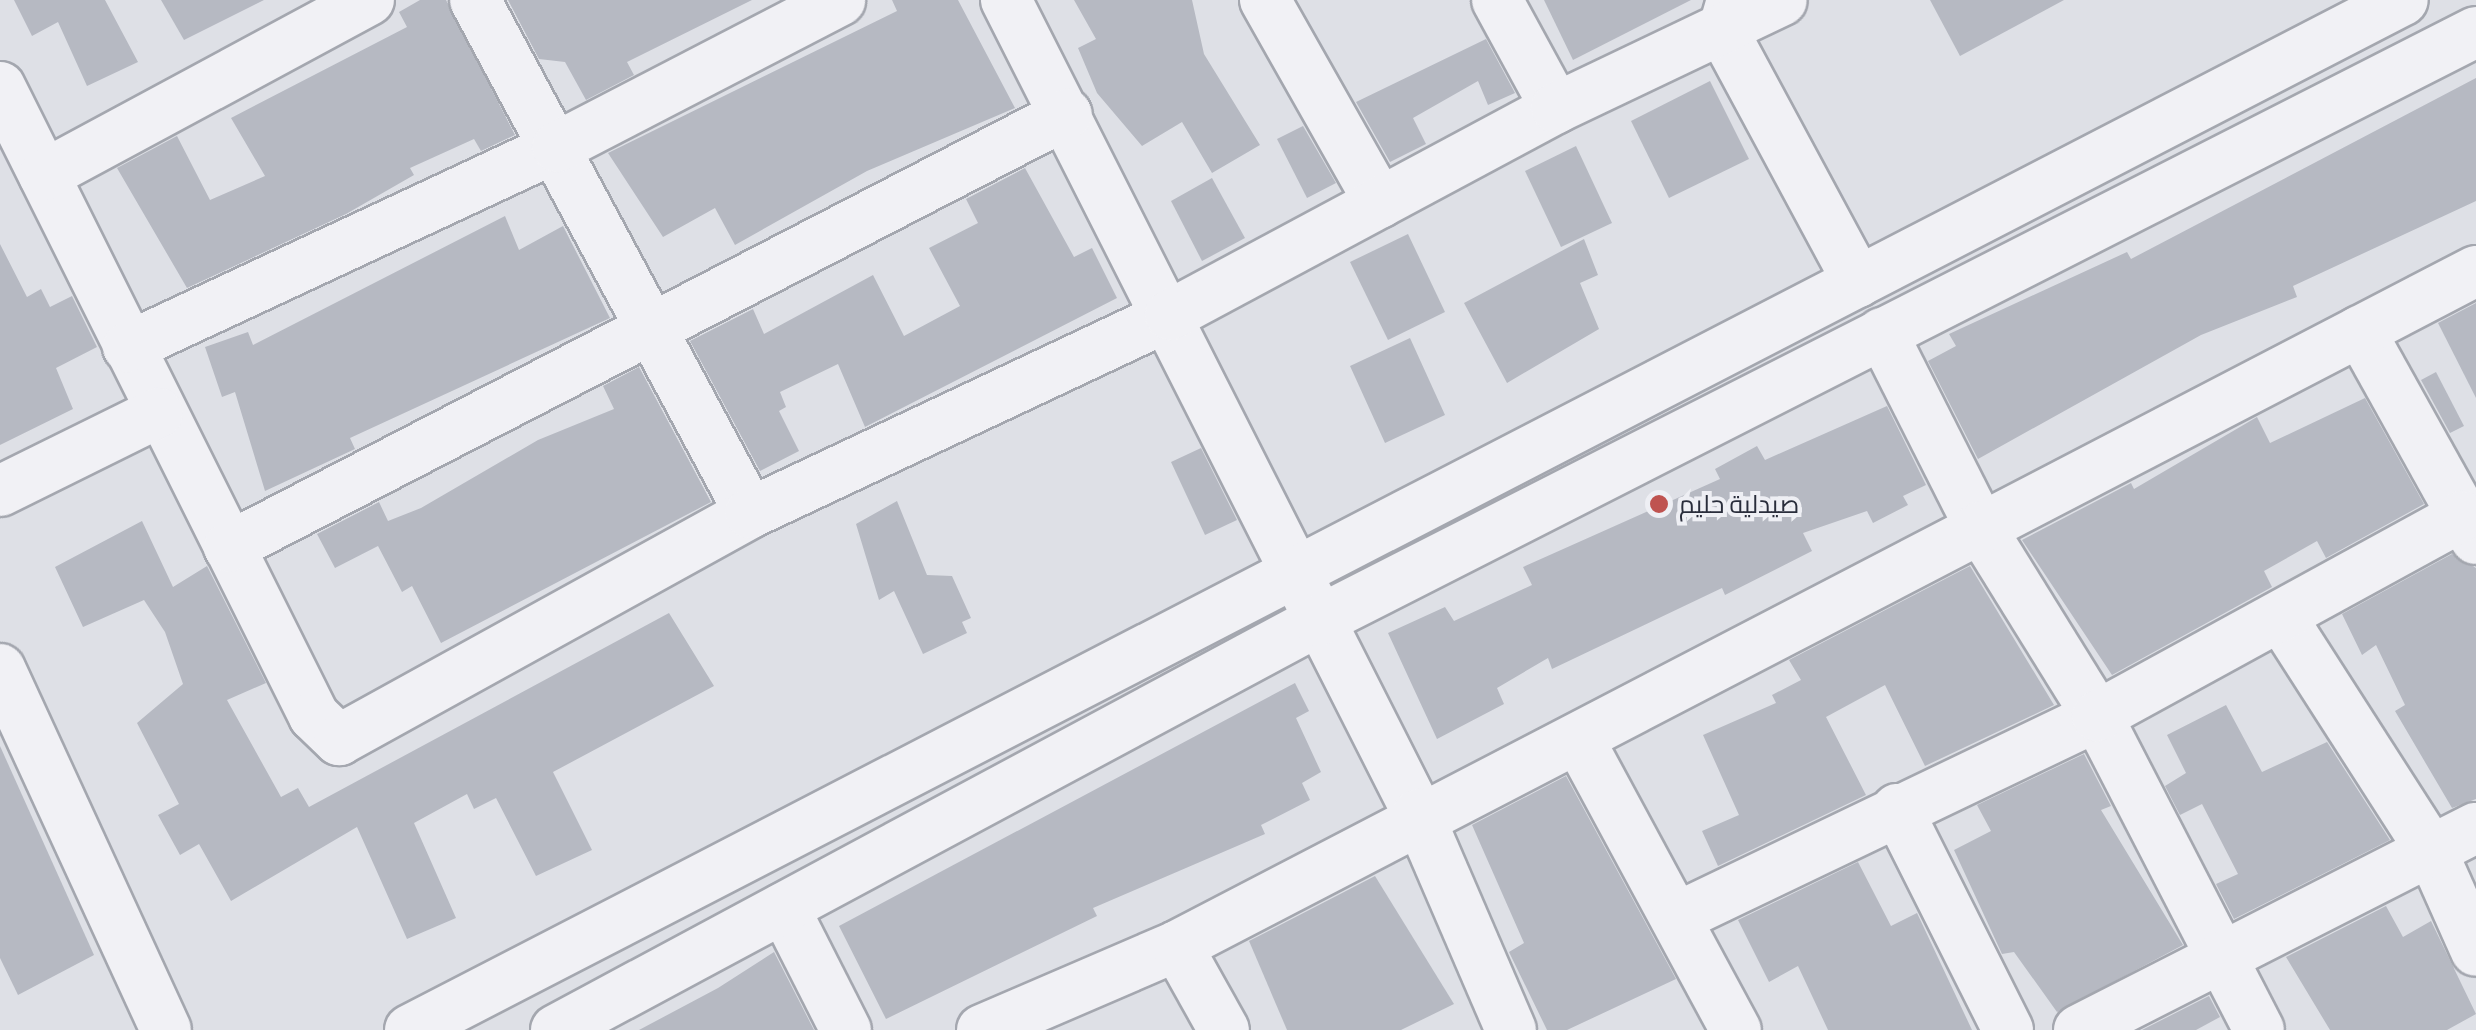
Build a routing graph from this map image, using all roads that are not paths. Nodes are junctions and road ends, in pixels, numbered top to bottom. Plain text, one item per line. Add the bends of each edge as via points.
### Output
1 (368, 0) edge
2 (474, 0) edge
3 (840, 0) edge
4 (1006, 0) edge
5 (1265, 0) edge
6 (1497, 0) edge
7 (1782, 0) edge
8 (2403, 0) edge
9 (1727, 15) edge
10 (2476, 32) edge
11 (0, 88) edge
12 (1556, 108) junction
13 (1067, 114) junction
14 (557, 147) junction
15 (44, 175) junction
16 (1380, 202) junction
17 (2476, 271) edge
18 (1858, 282) junction
19 (1170, 314) junction
20 (652, 328) junction
21 (2360, 331) junction
22 (1882, 333) junction
23 (128, 348) junction
24 (158, 413) junction
25 (0, 491) edge
26 (750, 514) junction
27 (2469, 527) edge
28 (1980, 528) junction
29 (229, 547) junction
30 (1291, 568) junction
31 (1318, 620) junction
32 (2284, 620) junction
33 (0, 668) edge
34 (2097, 716) junction
35 (1579, 740) junction
36 (1897, 809) junction
37 (1418, 814) junction
38 (2476, 828) edge
39 (2432, 852) junction
40 (784, 908) junction
41 (1676, 918) junction
42 (1177, 946) junction
43 (2476, 951) edge
44 (2221, 956) junction
45 (166, 1030) edge
46 (410, 1030) edge
47 (556, 1030) edge
48 (846, 1030) edge
49 (982, 1030) edge
50 (1224, 1030) edge
51 (1511, 1030) edge
52 (1736, 1030) edge
53 (2008, 1030) edge
54 (2080, 1030) edge
55 (2259, 1030) edge

1 - 15 street
2 - 14 street
3 - 14 street
4 - 13 street
5 - 16 street
6 - 12 street
7 - 9 street
8 - 18 street
9 - 12 street
9 - 18 street
10 - 22 street
11 - 15 street
12 - 16 street
13 - 19 street
13 - 20 street
14 - 20 street
14 - 23 street
15 - 23 street
16 - 19 street
17 - 21 street
18 - 30 street
19 - 26 street
19 - 30 street
20 - 26 street
20 - 29 street
21 - 27 street
21 - 28 street
22 - 28 street
22 - 31 street
23 - 24 street
24 - 25 street
24 - 29 street
26 - 29 street via 339,740 314,716
27 - 32 street
28 - 34 street
28 - 35 street
30 - 31 street
30 - 46 street
31 - 37 street
31 - 40 street
32 - 34 street
32 - 39 street
33 - 45 street
34 - 36 street
34 - 44 street
35 - 37 street
35 - 41 street
36 - 41 street
36 - 53 street
37 - 42 street
37 - 51 street
38 - 39 street
39 - 43 street
39 - 44 street
40 - 47 street
40 - 48 street
41 - 52 street
42 - 49 street
42 - 50 street
44 - 54 street
44 - 55 street

